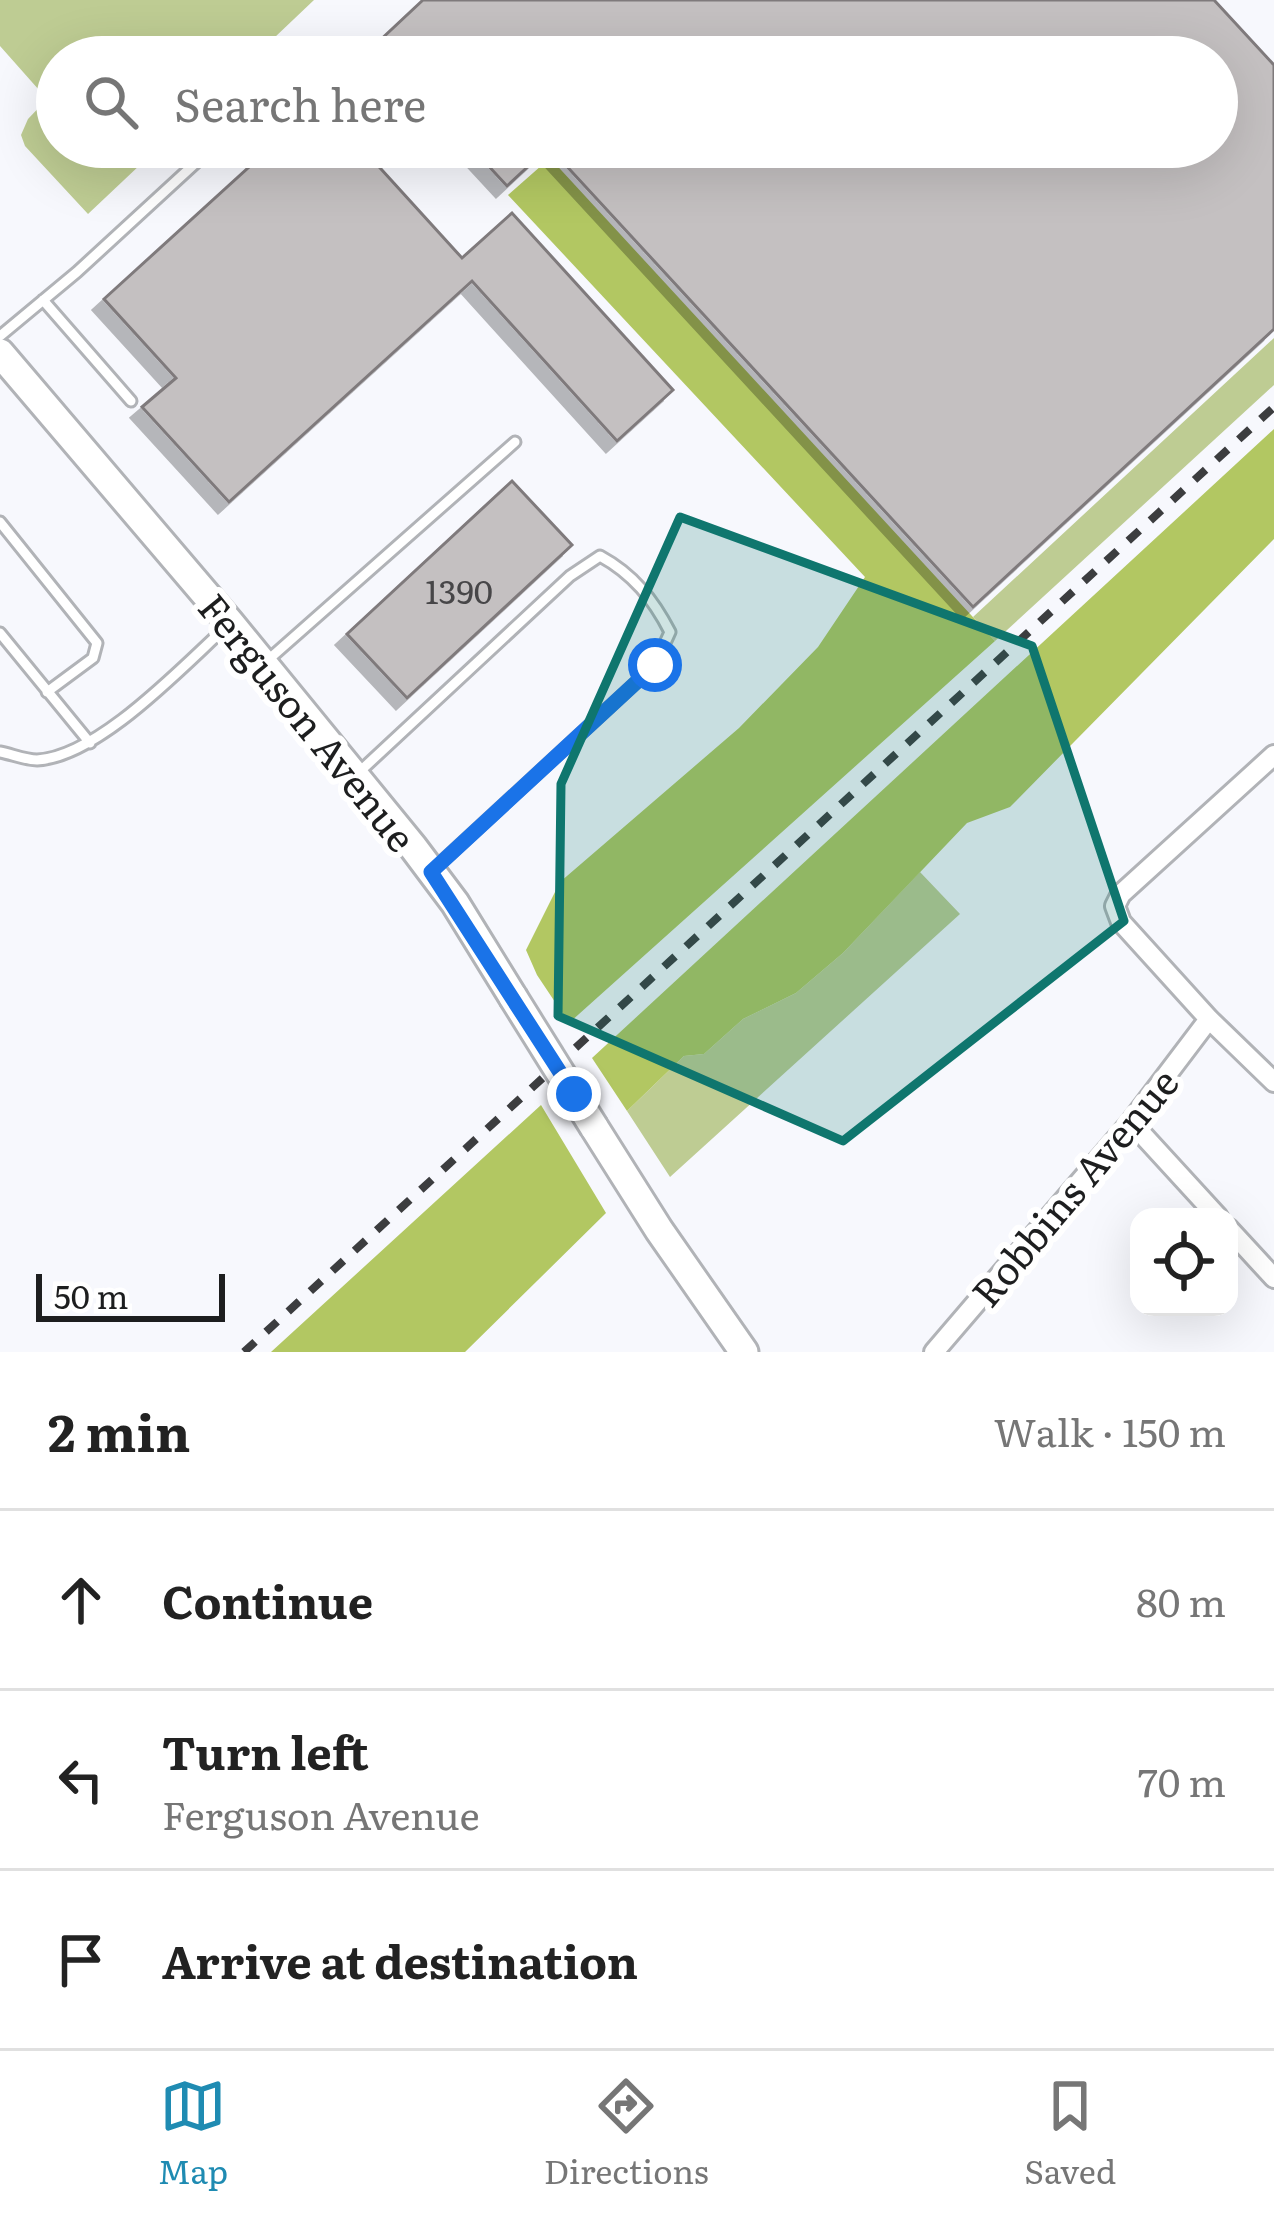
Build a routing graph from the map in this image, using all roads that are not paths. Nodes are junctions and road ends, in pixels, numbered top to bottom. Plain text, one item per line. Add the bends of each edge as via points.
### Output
1 (190, 168) edge
2 (43, 300) junction
3 (0, 337) edge
4 (0, 353) edge
5 (131, 401) dead end
6 (515, 442) dead end
7 (0, 522) edge
8 (230, 623) junction
9 (0, 633) edge
10 (264, 663) junction
11 (47, 692) junction
12 (89, 743) junction
13 (0, 752) edge
14 (1274, 755) edge
15 (355, 776) junction
16 (431, 872) junction
17 (1209, 1019) junction
18 (1274, 1082) edge
19 (1131, 1122) junction
20 (1210, 1208) edge
21 (1238, 1239) edge
22 (1274, 1278) edge
23 (744, 1352) edge
24 (934, 1352) edge

1 - 2 lane
2 - 3 lane
2 - 5 lane
4 - 8 street, Ferguson Avenue
6 - 10 lane
7 - 11 lane via 97,643 93,658
8 - 10 street, Ferguson Avenue
8 - 12 lane
9 - 11 lane
10 - 15 street, Ferguson Avenue
11 - 12 lane
12 - 13 lane via 37,760
14 - 17 street via 1115,906
15 - 16 street, Ferguson Avenue
15 - 16 lane via 601,556 656,605 670,632 655,665
16 - 23 street, Ferguson Avenue, bridge
17 - 18 street
17 - 19 street, Robbins Avenue
19 - 20 street
19 - 24 street, Robbins Avenue
21 - 22 street

